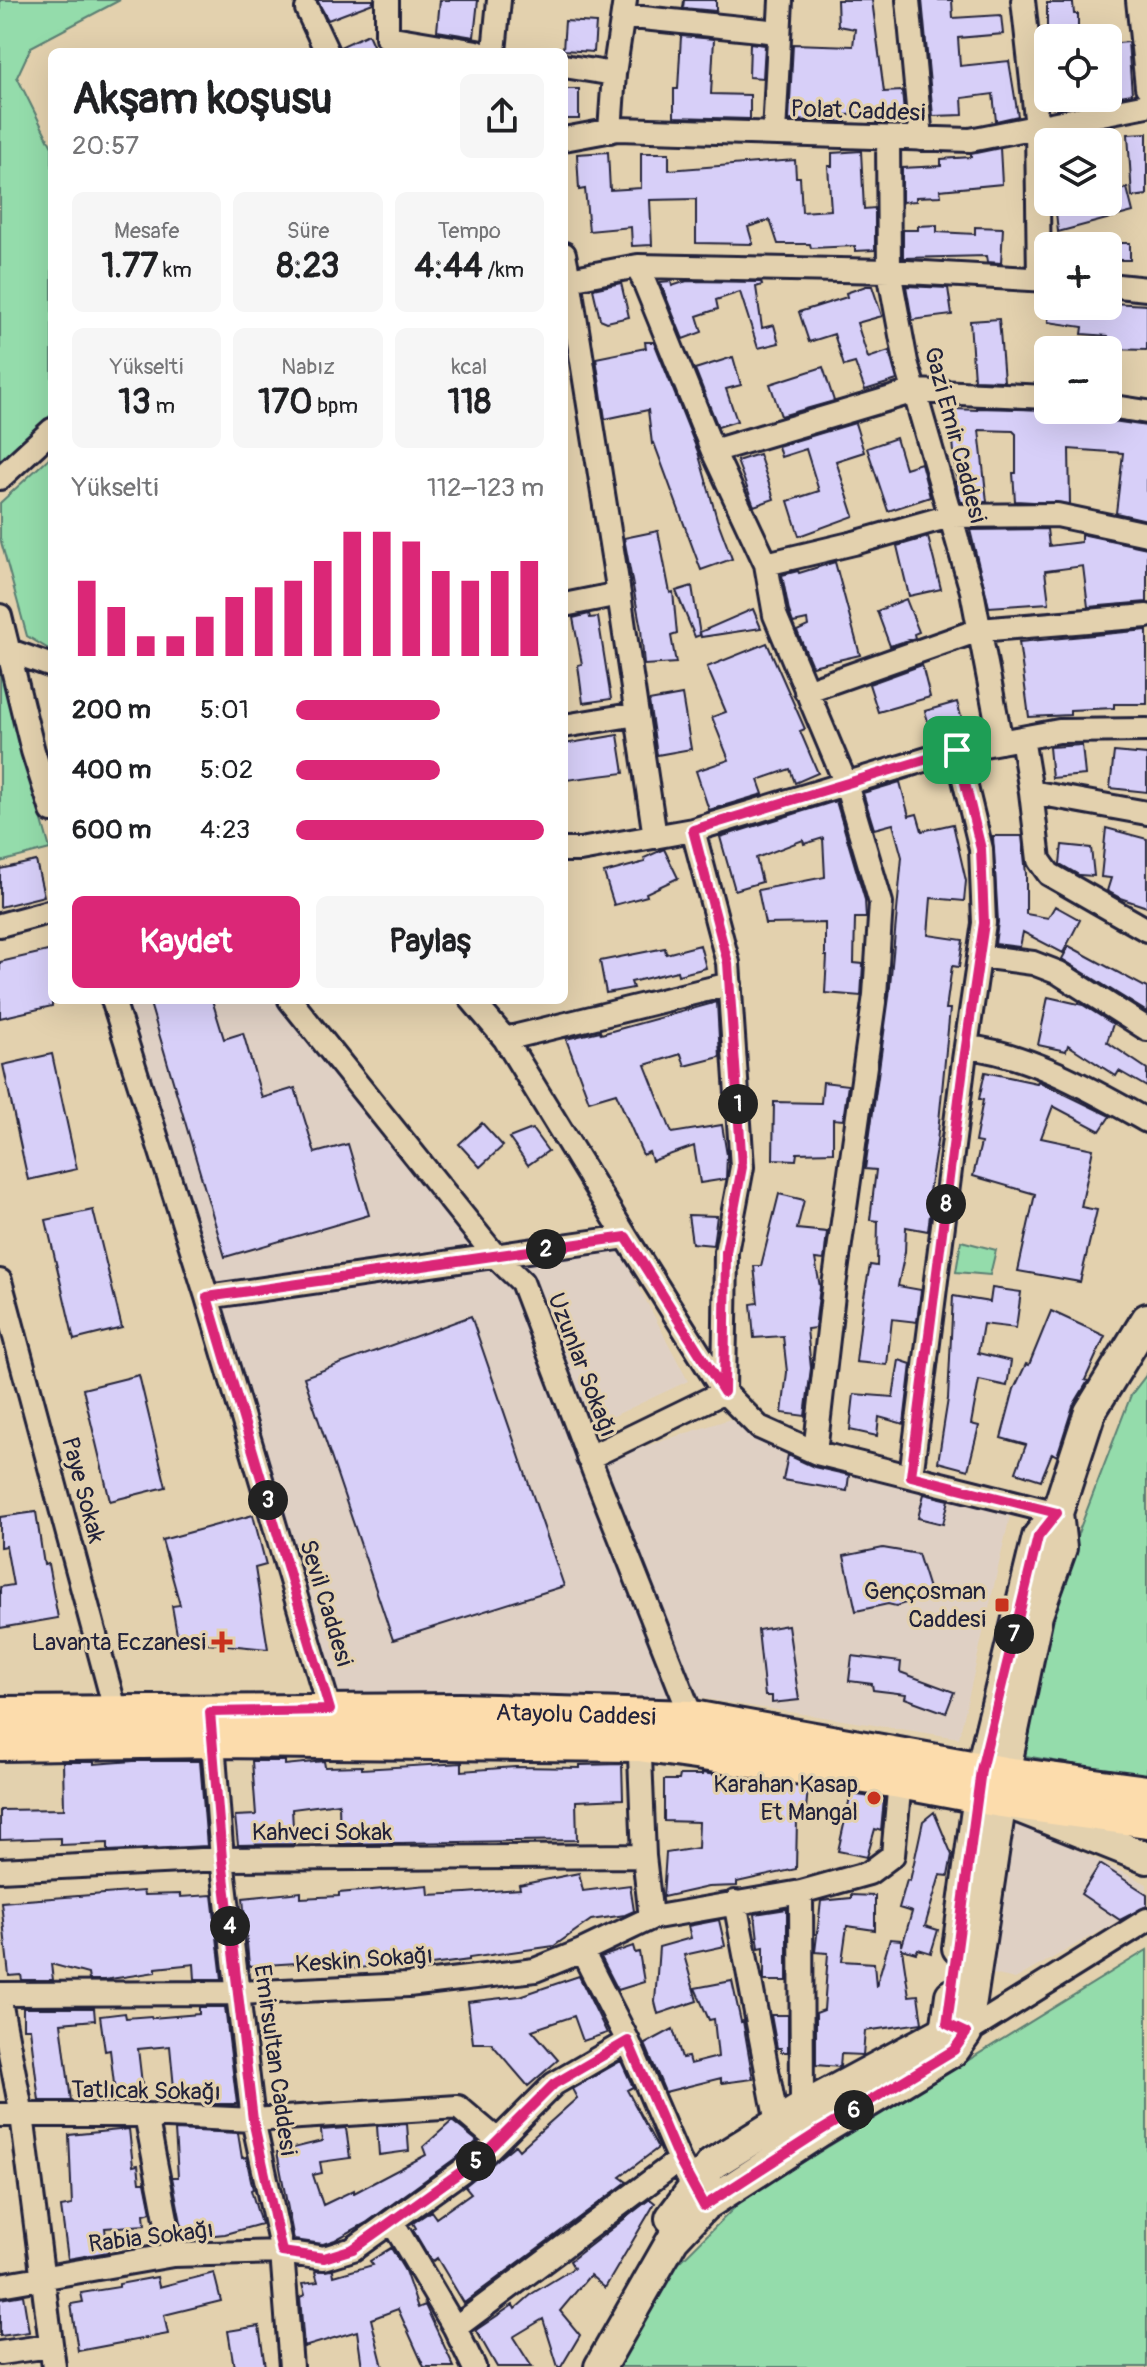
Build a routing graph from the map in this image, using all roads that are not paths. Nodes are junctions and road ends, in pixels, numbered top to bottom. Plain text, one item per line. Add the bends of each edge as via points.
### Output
1 (387, 0) edge
2 (499, 0) edge
3 (781, 0) edge
4 (908, 0) edge
5 (1023, 0) edge
6 (1138, 0) edge
7 (624, 8) edge
8 (307, 9) dead end
9 (779, 32) junction
10 (325, 48) edge
11 (453, 48) edge
12 (494, 48) edge
13 (568, 67) edge
14 (614, 74) junction
15 (1147, 87) edge
16 (1147, 105) edge
17 (1037, 127) junction
18 (610, 131) junction
19 (774, 134) junction
20 (568, 138) edge
21 (888, 138) junction
22 (921, 139) junction
23 (1041, 232) edge
24 (638, 266) junction
25 (889, 271) junction
26 (568, 274) edge
27 (569, 279) junction
28 (1034, 279) edge
29 (1122, 286) edge
30 (1147, 289) edge
31 (915, 391) junction
32 (1034, 396) edge
33 (1122, 408) edge
34 (1147, 412) edge
35 (48, 434) edge
36 (713, 451) junction
37 (0, 478) edge
38 (950, 516) junction
39 (1147, 534) edge
40 (766, 564) junction
41 (619, 594) junction
42 (568, 604) edge
43 (0, 616) edge
44 (1147, 616) edge
45 (979, 630) junction
46 (10, 651) junction
47 (48, 665) edge
48 (806, 691) junction
49 (637, 714) junction
50 (568, 725) edge
51 (1147, 730) edge
52 (1012, 740) junction
53 (957, 750) junction
54 (846, 784) junction
55 (1031, 792) junction
56 (48, 798) edge
57 (1147, 813) edge
58 (693, 830) junction
59 (655, 837) junction
60 (568, 850) edge
61 (48, 912) edge
62 (0, 925) edge
63 (1147, 930) edge
64 (979, 956) junction
65 (730, 984) junction
66 (114, 1004) edge
67 (293, 1004) edge
68 (475, 1004) edge
69 (1147, 1029) edge
70 (505, 1039) junction
71 (966, 1047) junction
72 (1147, 1121) edge
73 (626, 1237) junction
74 (496, 1257) junction
75 (0, 1281) edge
76 (207, 1297) junction
77 (1147, 1319) edge
78 (724, 1392) junction
79 (815, 1452) junction
80 (588, 1458) junction
81 (911, 1476) junction
82 (1057, 1513) junction
83 (116, 1713) junction
84 (0, 1714) edge
85 (692, 1718) junction
86 (211, 1726) junction
87 (334, 1726) junction
88 (639, 1729) junction
89 (0, 1743) edge
90 (900, 1781) junction
91 (991, 1785) junction
92 (1147, 1793) edge
93 (1147, 1820) edge
94 (644, 1856) junction
95 (1147, 1858) edge
96 (222, 1859) junction
97 (0, 1870) edge
98 (801, 1892) junction
99 (735, 1902) junction
100 (651, 1918) junction
101 (1147, 1920) edge
102 (582, 1951) junction
103 (239, 1993) junction
104 (0, 1994) edge
105 (0, 2001) edge
106 (957, 2029) junction
107 (628, 2041) junction
108 (11, 2115) edge
109 (146, 2115) junction
110 (790, 2115) junction
111 (253, 2120) junction
112 (497, 2140) junction
113 (679, 2160) junction
114 (699, 2197) junction
115 (393, 2223) junction
116 (282, 2252) junction
117 (173, 2255) junction
118 (41, 2280) junction
119 (0, 2285) edge
120 (455, 2328) junction
121 (0, 2353) edge
122 (52, 2357) edge
123 (291, 2367) edge
124 (474, 2367) edge
125 (584, 2367) edge
126 (600, 2367) edge

1 - 11 street via 387,37
2 - 12 street
3 - 9 street
4 - 22 street
5 - 17 street
6 - 15 street
7 - 9 street
7 - 14 street
8 - 10 street
9 - 19 street
13 - 14 street
14 - 18 street
16 - 17 street, Polat Caddesi
17 - 22 street, Polat Caddesi via 970,140
17 - 23 street
18 - 19 street, Polat Caddesi
18 - 20 street, Polat Caddesi
19 - 21 street, Polat Caddesi
21 - 22 street, Polat Caddesi
21 - 25 street, Gazi Emir Caddesi
24 - 25 street
24 - 27 street
24 - 36 street
25 - 28 street
25 - 31 street, Gazi Emir Caddesi
26 - 27 street
27 - 41 street
29 - 30 street
31 - 32 street
31 - 36 street
31 - 38 street, Gazi Emir Caddesi
33 - 34 street
35 - 37 street
36 - 40 street
38 - 39 street via 1057,515
38 - 40 street
38 - 45 street, Gazi Emir Caddesi
40 - 48 street via 775,615
41 - 42 street
41 - 49 street
43 - 46 street
44 - 45 street
45 - 48 street
45 - 52 street, Gazi Emir Caddesi
46 - 47 street
46 - 56 street
48 - 54 street
49 - 50 street
49 - 59 street
51 - 52 street via 1059,731
52 - 53 street
52 - 55 street, Gazi Emir Caddesi
53 - 54 street
53 - 64 street via 981,849 984,923
54 - 58 street
54 - 79 street via 881,903 875,995
55 - 57 street
55 - 63 street, Gazi Emir Caddesi via 1039,860 1049,874
58 - 59 street
58 - 65 street
59 - 60 street
61 - 62 street
64 - 69 street via 1033,963 1059,973
64 - 71 street
65 - 70 street
65 - 78 street via 742,1167 726,1252
66 - 76 street, Sevil Caddesi
67 - 74 street, Uzunlar Sokağı
68 - 70 street
70 - 73 street
71 - 72 street via 993,1050 1087,1087
71 - 81 street
73 - 74 street
73 - 78 street
74 - 76 street
74 - 80 street, Uzunlar Sokağı via 522,1282
75 - 83 street, Paye Sokak
76 - 87 street, Sevil Caddesi
77 - 82 street via 1090,1412
78 - 79 street via 759,1427
78 - 80 street
79 - 81 street
80 - 85 street, Uzunlar Sokağı
81 - 82 street
82 - 91 street via 1038,1537
83 - 84 main road, Atayolu Caddesi
83 - 86 main road, Atayolu Caddesi
85 - 88 main road, Atayolu Caddesi
85 - 91 main road, Atayolu Caddesi
86 - 87 main road, Atayolu Caddesi
86 - 89 main road, Atayolu Caddesi
86 - 96 street, Emirsultan Caddesi
87 - 88 main road, Atayolu Caddesi
88 - 90 main road, Atayolu Caddesi
88 - 94 street
90 - 91 main road, Atayolu Caddesi
90 - 98 street, Keskin Sokağı via 893,1855 869,1873
91 - 92 main road, Atayolu Caddesi
91 - 93 main road, Atayolu Caddesi
91 - 95 street
91 - 106 street
94 - 96 street, Kahveci Sokak
94 - 100 street
96 - 97 street, Kahveci Sokak
96 - 103 street, Emirsultan Caddesi
98 - 99 street, Keskin Sokağı
98 - 110 street
99 - 100 street, Keskin Sokağı
99 - 110 street
100 - 102 street, Keskin Sokağı
101 - 106 street
102 - 103 street, Keskin Sokağı via 535,1970 408,1985
102 - 107 street
103 - 104 street, Keskin Sokağı
103 - 111 street, Emirsultan Caddesi
105 - 108 street
106 - 110 street
106 - 114 street via 954,2050
107 - 112 street, Rabia Sokağı via 554,2084
107 - 113 street
108 - 109 street, Tatlıcak Sokağı
108 - 118 street
109 - 111 street, Tatlıcak Sokağı
109 - 117 street
110 - 114 street via 712,2164
111 - 112 street, Tatlıcak Sokağı via 458,2107
111 - 116 street, Emirsultan Caddesi
112 - 115 street, Rabia Sokağı
113 - 114 street
113 - 120 street
114 - 125 street via 676,2210
114 - 126 street
115 - 116 street, Rabia Sokağı via 353,2249 324,2258
115 - 120 street
116 - 117 street, Rabia Sokağı
116 - 123 street, Emirsultan Caddesi
117 - 118 street, Rabia Sokağı
118 - 119 street, Rabia Sokağı
118 - 122 street
120 - 124 street
121 - 122 street

